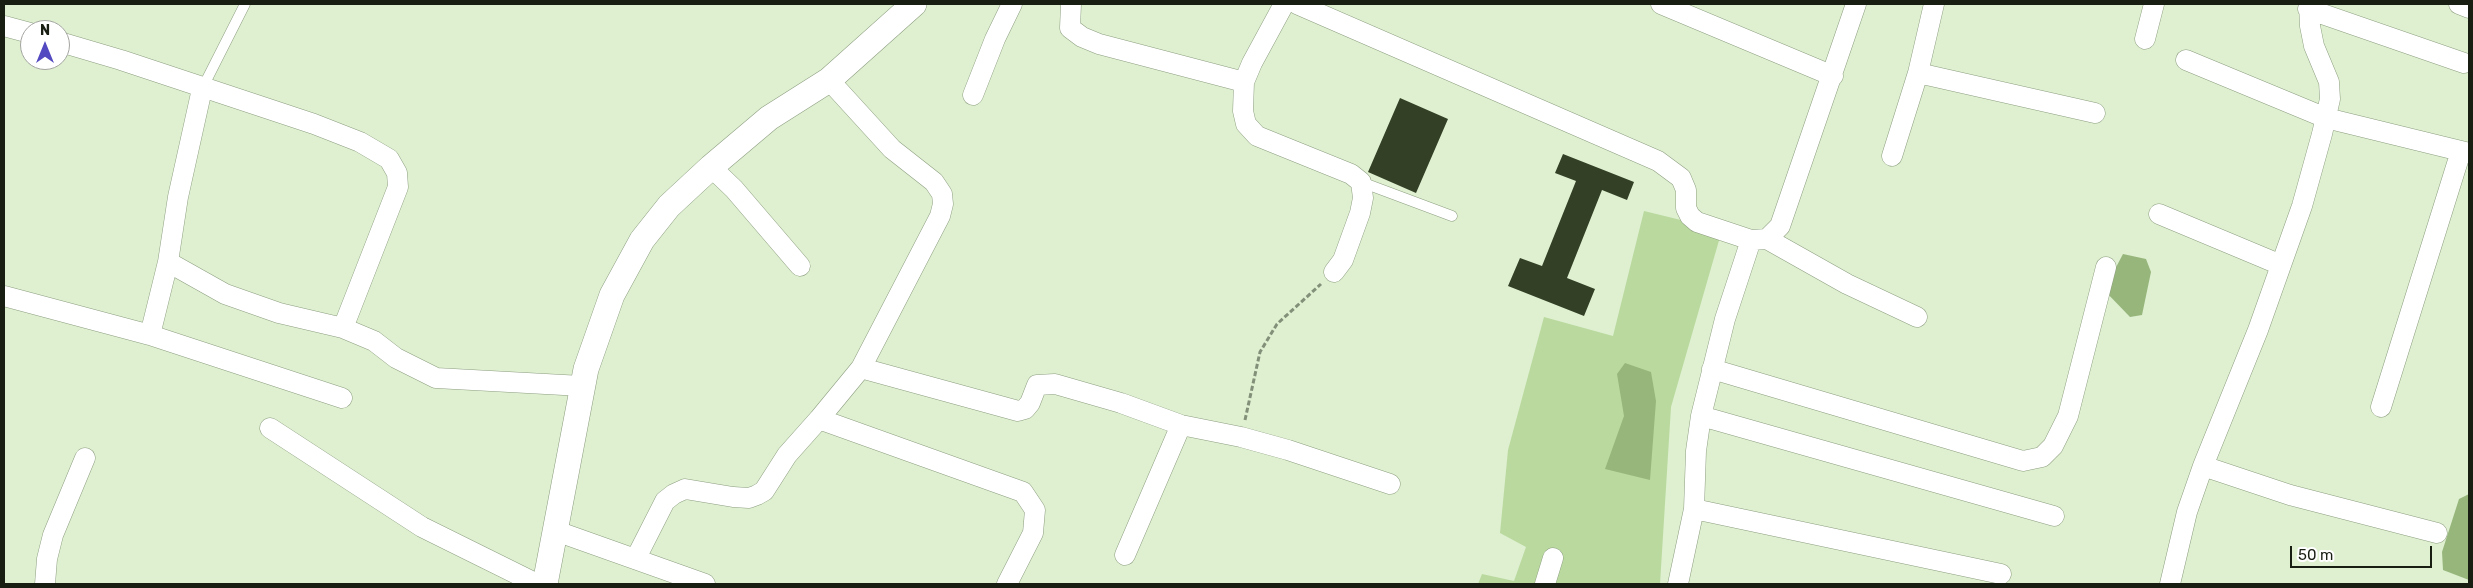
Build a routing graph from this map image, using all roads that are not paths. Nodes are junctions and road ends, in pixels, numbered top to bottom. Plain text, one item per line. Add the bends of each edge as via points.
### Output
1 (245, 4) edge
2 (914, 4) edge
3 (1012, 4) edge
4 (1071, 4) edge
5 (1284, 4) edge
6 (1297, 4) edge
7 (1661, 4) edge
8 (1856, 4) edge
9 (1934, 4) edge
10 (2154, 4) edge
11 (2459, 4) edge
12 (2309, 6) edge
13 (2469, 8) edge
14 (4, 26) edge
15 (20, 30) edge
16 (2144, 39) dead end
17 (70, 45) edge
18 (2186, 60) dead end
19 (2464, 63) dead end
20 (1918, 74) junction
21 (1833, 76) junction
22 (828, 80) junction
23 (1244, 82) junction
24 (202, 89) junction
25 (973, 95) dead end
26 (2096, 113) dead end
27 (2326, 118) junction
28 (2465, 152) edge
29 (1892, 156) dead end
30 (711, 167) junction
31 (1361, 182) junction
32 (2159, 214) dead end
33 (1452, 216) dead end
34 (1759, 239) junction
35 (168, 262) junction
36 (2281, 265) junction
37 (800, 266) dead end
38 (2106, 267) dead end
39 (1334, 272) road end
40 (4, 296) edge
41 (1918, 317) dead end
42 (343, 328) junction
43 (150, 335) junction
44 (861, 368) junction
45 (1712, 369) junction
46 (582, 386) junction
47 (342, 398) dead end
48 (2381, 407) dead end
49 (1701, 416) junction
50 (820, 419) junction
51 (1181, 425) junction
52 (270, 428) dead end
53 (84, 458) dead end
54 (2203, 466) junction
55 (1390, 484) dead end
56 (1694, 509) junction
57 (2054, 516) dead end
58 (556, 531) junction
59 (2437, 533) dead end
60 (1125, 555) dead end
61 (636, 558) junction
62 (1553, 558) dead end
63 (2001, 574) dead end
64 (45, 584) edge
65 (537, 584) edge
66 (545, 584) edge
67 (705, 584) edge
68 (1006, 584) edge
69 (1545, 584) edge
70 (1678, 584) edge
71 (2170, 584) edge

1 - 24 lane
2 - 22 street
3 - 25 street
4 - 23 street via 1070,28 1082,37
5 - 23 street
6 - 34 street via 1658,161 1681,178 1686,190 1686,208 1697,222
7 - 21 street
8 - 21 street
9 - 20 street
10 - 16 street
11 - 13 street
12 - 19 street
12 - 27 street via 2314,46 2329,82
14 - 15 street
17 - 24 street
18 - 27 street
20 - 26 street
20 - 29 street
21 - 34 street via 1780,226
22 - 30 street via 769,118
22 - 44 street via 892,149 934,182 942,194 940,216
23 - 31 street via 1246,124 1257,136 1351,174
24 - 35 street via 178,198
24 - 42 street via 360,142 389,159 397,173 398,187
27 - 28 street
27 - 36 street via 2302,206
28 - 48 street
30 - 37 street
30 - 46 street via 669,206 642,240 612,295
31 - 33 lane
31 - 39 street via 1363,198 1360,213 1343,260
32 - 36 street
34 - 41 street
34 - 45 street via 1725,319
35 - 42 street via 225,294 279,313
35 - 43 street
36 - 54 street
38 - 45 street via 2068,416 2053,446 2042,457 2023,461
40 - 43 street
42 - 46 street via 374,341 396,358 436,378
43 - 47 street
44 - 50 street
44 - 51 street via 1018,411 1025,410 1037,385 1055,384
45 - 49 street
46 - 58 street
49 - 56 street
49 - 57 street
50 - 61 street via 787,455 764,491 757,496 733,497 685,490 674,494 665,501
50 - 68 street via 1023,492 1035,510 1033,534
51 - 55 street via 1288,450
51 - 60 street
52 - 65 street via 422,527
53 - 64 street via 53,535 46,559
54 - 59 street via 2290,495
54 - 71 street via 2187,512
56 - 63 street
56 - 70 street
58 - 61 street
58 - 66 street
61 - 67 street
62 - 69 street

